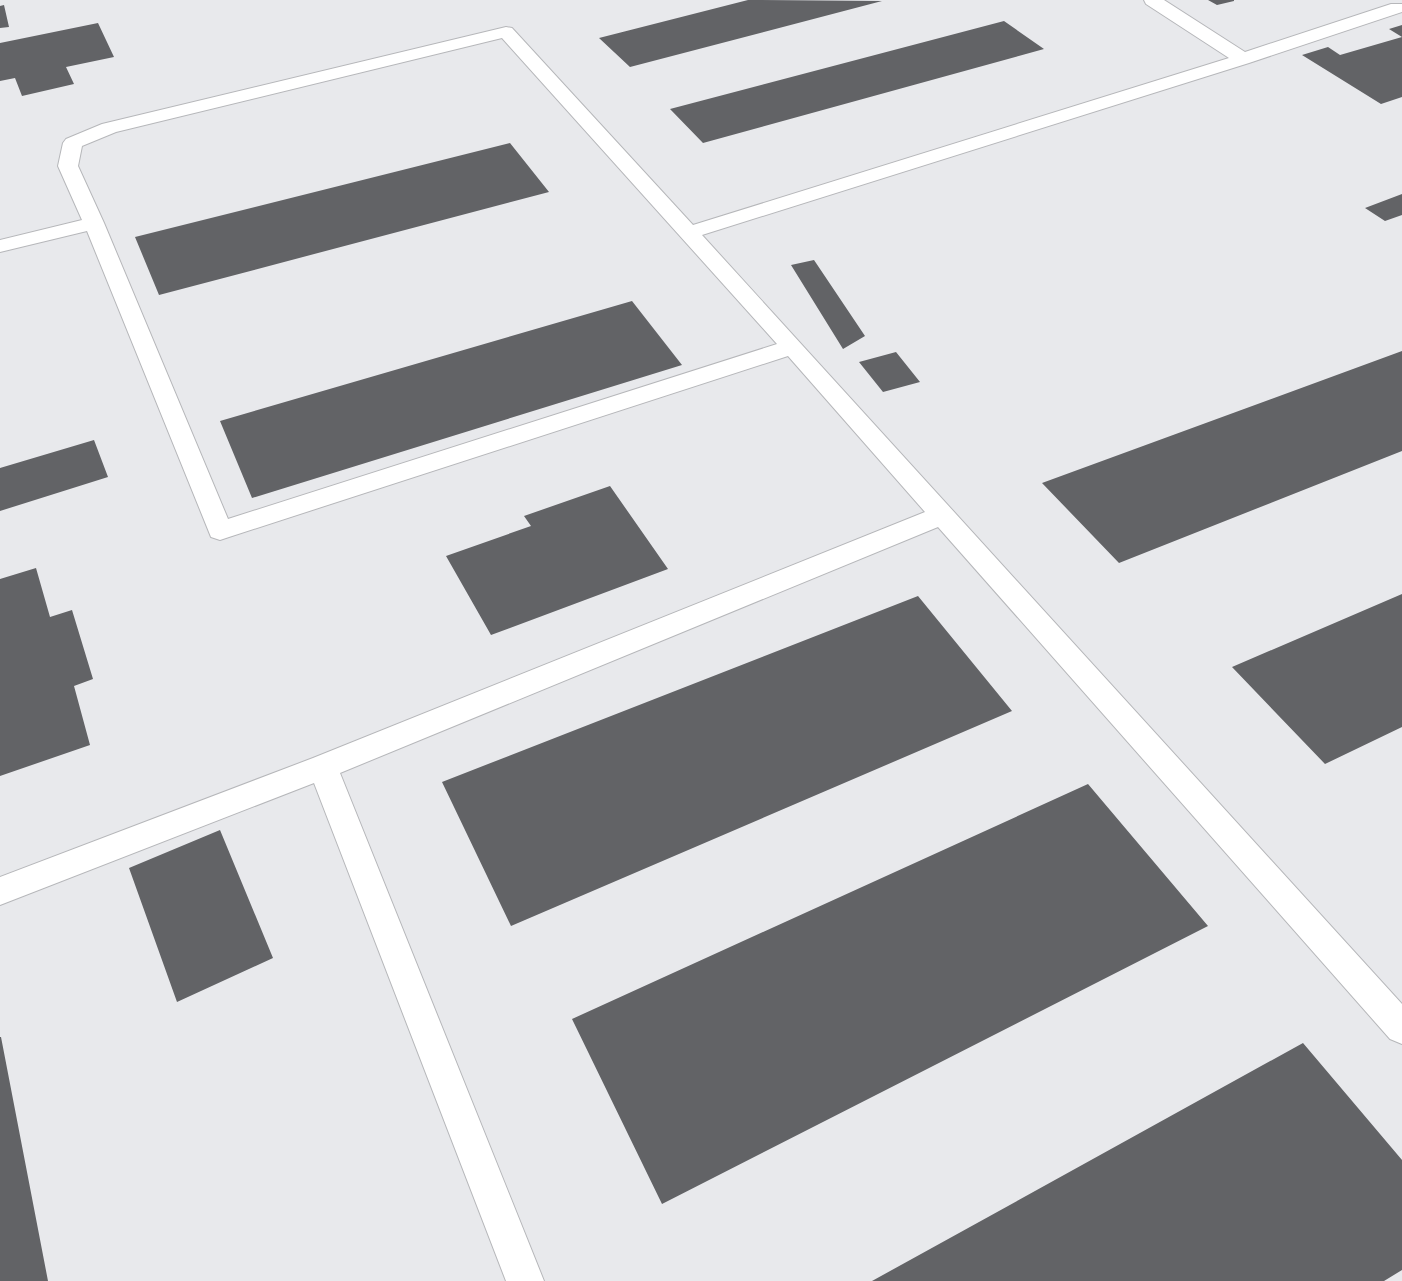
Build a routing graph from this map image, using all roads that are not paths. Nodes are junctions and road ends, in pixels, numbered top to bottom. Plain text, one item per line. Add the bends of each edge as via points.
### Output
1 (1152, 0) edge
2 (1397, 8) dead end
3 (1242, 59) junction
4 (94, 223) junction
5 (688, 234) junction
6 (0, 246) edge
7 (792, 347) junction
8 (942, 515) junction
9 (323, 767) junction
10 (0, 890) edge
11 (1402, 1028) edge
12 (525, 1281) edge

1 - 3 lane
2 - 3 lane
3 - 5 lane
4 - 5 lane via 68,166 73,143 109,128 506,32
4 - 6 lane
4 - 7 lane via 220,531
5 - 7 lane
7 - 8 lane
8 - 9 lane
8 - 11 lane
9 - 10 lane
9 - 12 lane

